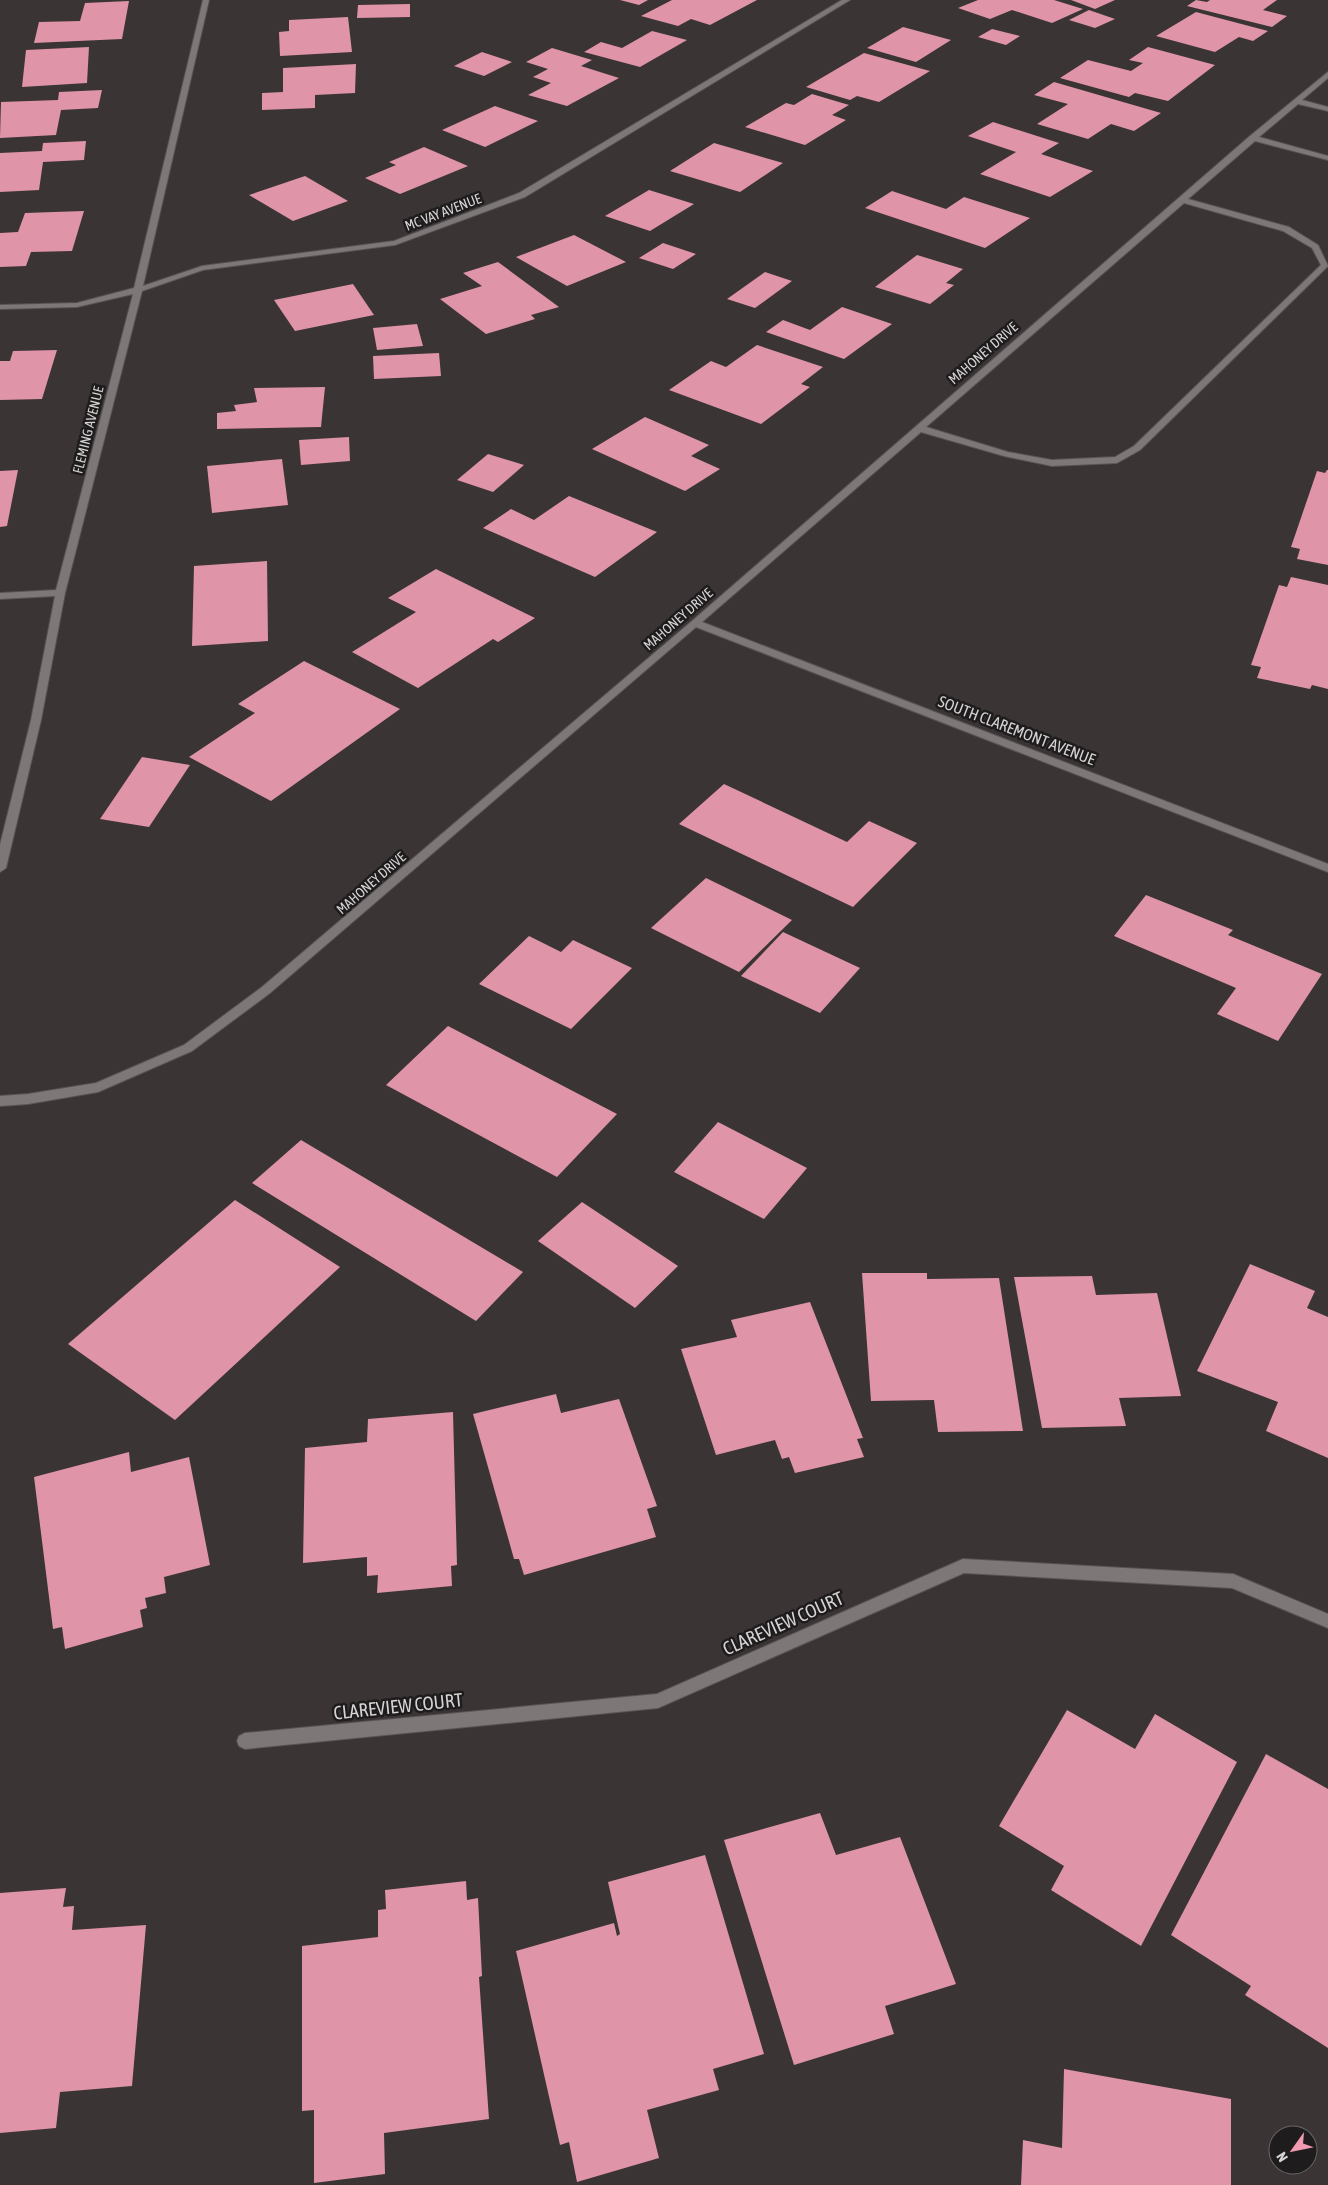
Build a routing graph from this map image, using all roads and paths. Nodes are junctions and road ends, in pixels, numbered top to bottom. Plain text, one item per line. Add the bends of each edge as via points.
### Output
1 (206, 0) edge
2 (847, 0) edge
3 (1328, 74) edge
4 (1296, 101) junction
5 (1328, 109) edge
6 (1254, 138) junction
7 (1328, 158) edge
8 (1182, 200) junction
9 (138, 290) junction
10 (0, 306) edge
11 (918, 428) junction
12 (60, 593) junction
13 (0, 596) edge
14 (694, 623) junction
15 (0, 868) edge
16 (1328, 868) edge
17 (0, 1101) edge
18 (1328, 1621) edge
19 (245, 1741) dead end

1 - 9 street, FLEMING AVENUE
2 - 9 street, MC VAY AVENUE via 522,195 395,244 202,268
3 - 4 street, MAHONEY DRIVE
4 - 5 street
4 - 6 street, MAHONEY DRIVE
6 - 7 street
6 - 8 street, MAHONEY DRIVE
8 - 11 street, MAHONEY DRIVE
8 - 11 street via 1286,229 1315,247 1325,265 1137,448 1116,460 1052,463 1007,454
9 - 10 street, MC VAY AVENUE via 76,305
9 - 12 street, FLEMING AVENUE
11 - 14 street, MAHONEY DRIVE
12 - 13 street
12 - 15 street, FLEMING AVENUE via 36,720
14 - 16 street, SOUTH CLAREMONT AVENUE
14 - 17 street, MAHONEY DRIVE via 266,990 188,1048 98,1087
18 - 19 street, CLAREVIEW COURT via 1233,1581 963,1566 658,1701

